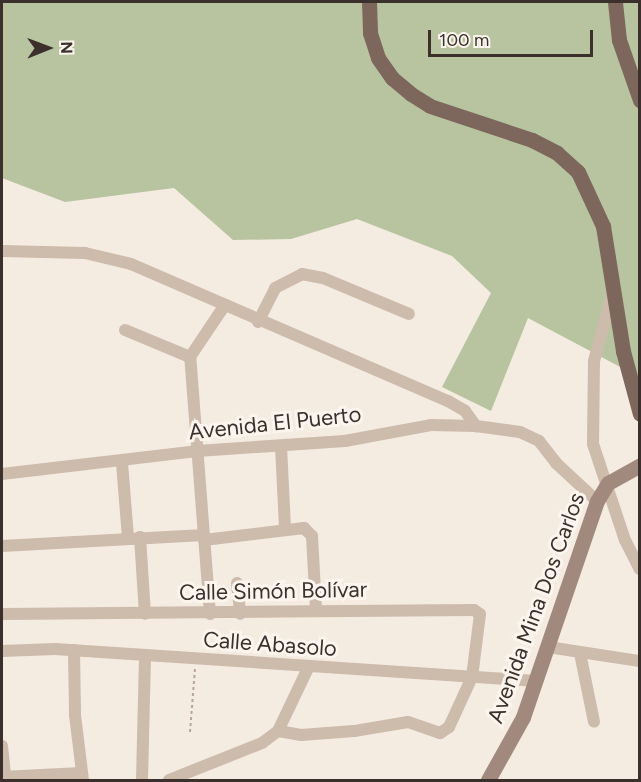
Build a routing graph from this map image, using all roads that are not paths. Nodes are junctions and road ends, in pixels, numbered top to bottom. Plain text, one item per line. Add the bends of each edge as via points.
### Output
1 (369, 2) edge
2 (615, 2) edge
3 (639, 100) edge
4 (2, 251) edge
5 (612, 294) junction
6 (225, 305) junction
7 (409, 314) dead end
8 (258, 322) junction
9 (125, 330) dead end
10 (190, 357) junction
11 (639, 414) edge
12 (477, 426) junction
13 (281, 446) junction
14 (197, 451) junction
15 (122, 463) junction
16 (639, 465) edge
17 (2, 474) edge
18 (608, 483) junction
19 (597, 501) junction
20 (285, 528) junction
21 (134, 537) junction
22 (204, 537) junction
23 (2, 546) edge
24 (639, 569) edge
25 (237, 583) dead end
26 (316, 610) junction
27 (2, 614) edge
28 (145, 614) junction
29 (210, 614) junction
30 (240, 614) junction
31 (548, 647) junction
32 (74, 650) junction
33 (2, 651) edge
34 (580, 654) junction
35 (145, 656) junction
36 (639, 661) edge
37 (308, 668) junction
38 (472, 677) junction
39 (536, 681) junction
40 (594, 722) dead end
41 (278, 731) junction
42 (2, 746) edge
43 (3, 777) edge
44 (82, 777) edge
45 (142, 780) edge
46 (169, 780) edge
47 (488, 780) edge

1 - 5 main road via 370,33 378,58 392,78 411,94 430,106 557,153 578,172 603,226
2 - 3 main road via 619,40
4 - 6 street via 85,253 131,264
5 - 11 main road
5 - 18 street, Avenida Mina Dos Carlos via 594,361 590,412 593,444
6 - 8 street
6 - 10 street
7 - 8 street via 323,278 302,274 275,288
8 - 12 street via 448,401 465,411
9 - 10 street
10 - 14 street
12 - 13 street, Avenida El Puerto via 431,425 345,441
12 - 19 street, Avenida El Puerto via 520,432 539,441 556,463
13 - 14 street, Avenida El Puerto
13 - 20 street
14 - 15 street, Avenida El Puerto
14 - 22 street
15 - 17 street, Avenida El Puerto
15 - 21 street
16 - 18 street, Avenida Mina Dos Carlos
18 - 19 street, Avenida Mina Dos Carlos
18 - 24 street via 625,540
19 - 31 street, Avenida Mina Dos Carlos
20 - 22 street
20 - 26 street via 304,528 312,536
21 - 22 street
21 - 23 street
21 - 28 street
22 - 29 street
25 - 30 street
26 - 30 street, Calle Simón Bolívar
26 - 38 street, Calle Simón Bolívar via 474,610 482,622
27 - 28 street, Calle Simón Bolívar
28 - 29 street, Calle Simón Bolívar
29 - 30 street, Calle Simón Bolívar
31 - 34 street
31 - 39 street, Avenida Mina Dos Carlos
32 - 33 street, Calle Abasolo
32 - 35 street, Calle Abasolo
32 - 44 street
34 - 36 street
34 - 40 street
35 - 37 street, Calle Abasolo
35 - 45 street
37 - 38 street, Calle Abasolo
37 - 41 street
38 - 39 street, Calle Abasolo
38 - 41 street via 449,727 440,733 408,722 333,733 301,735
39 - 47 street, Avenida Mina Dos Carlos via 523,717
41 - 46 street via 262,743
42 - 43 street
43 - 44 street

